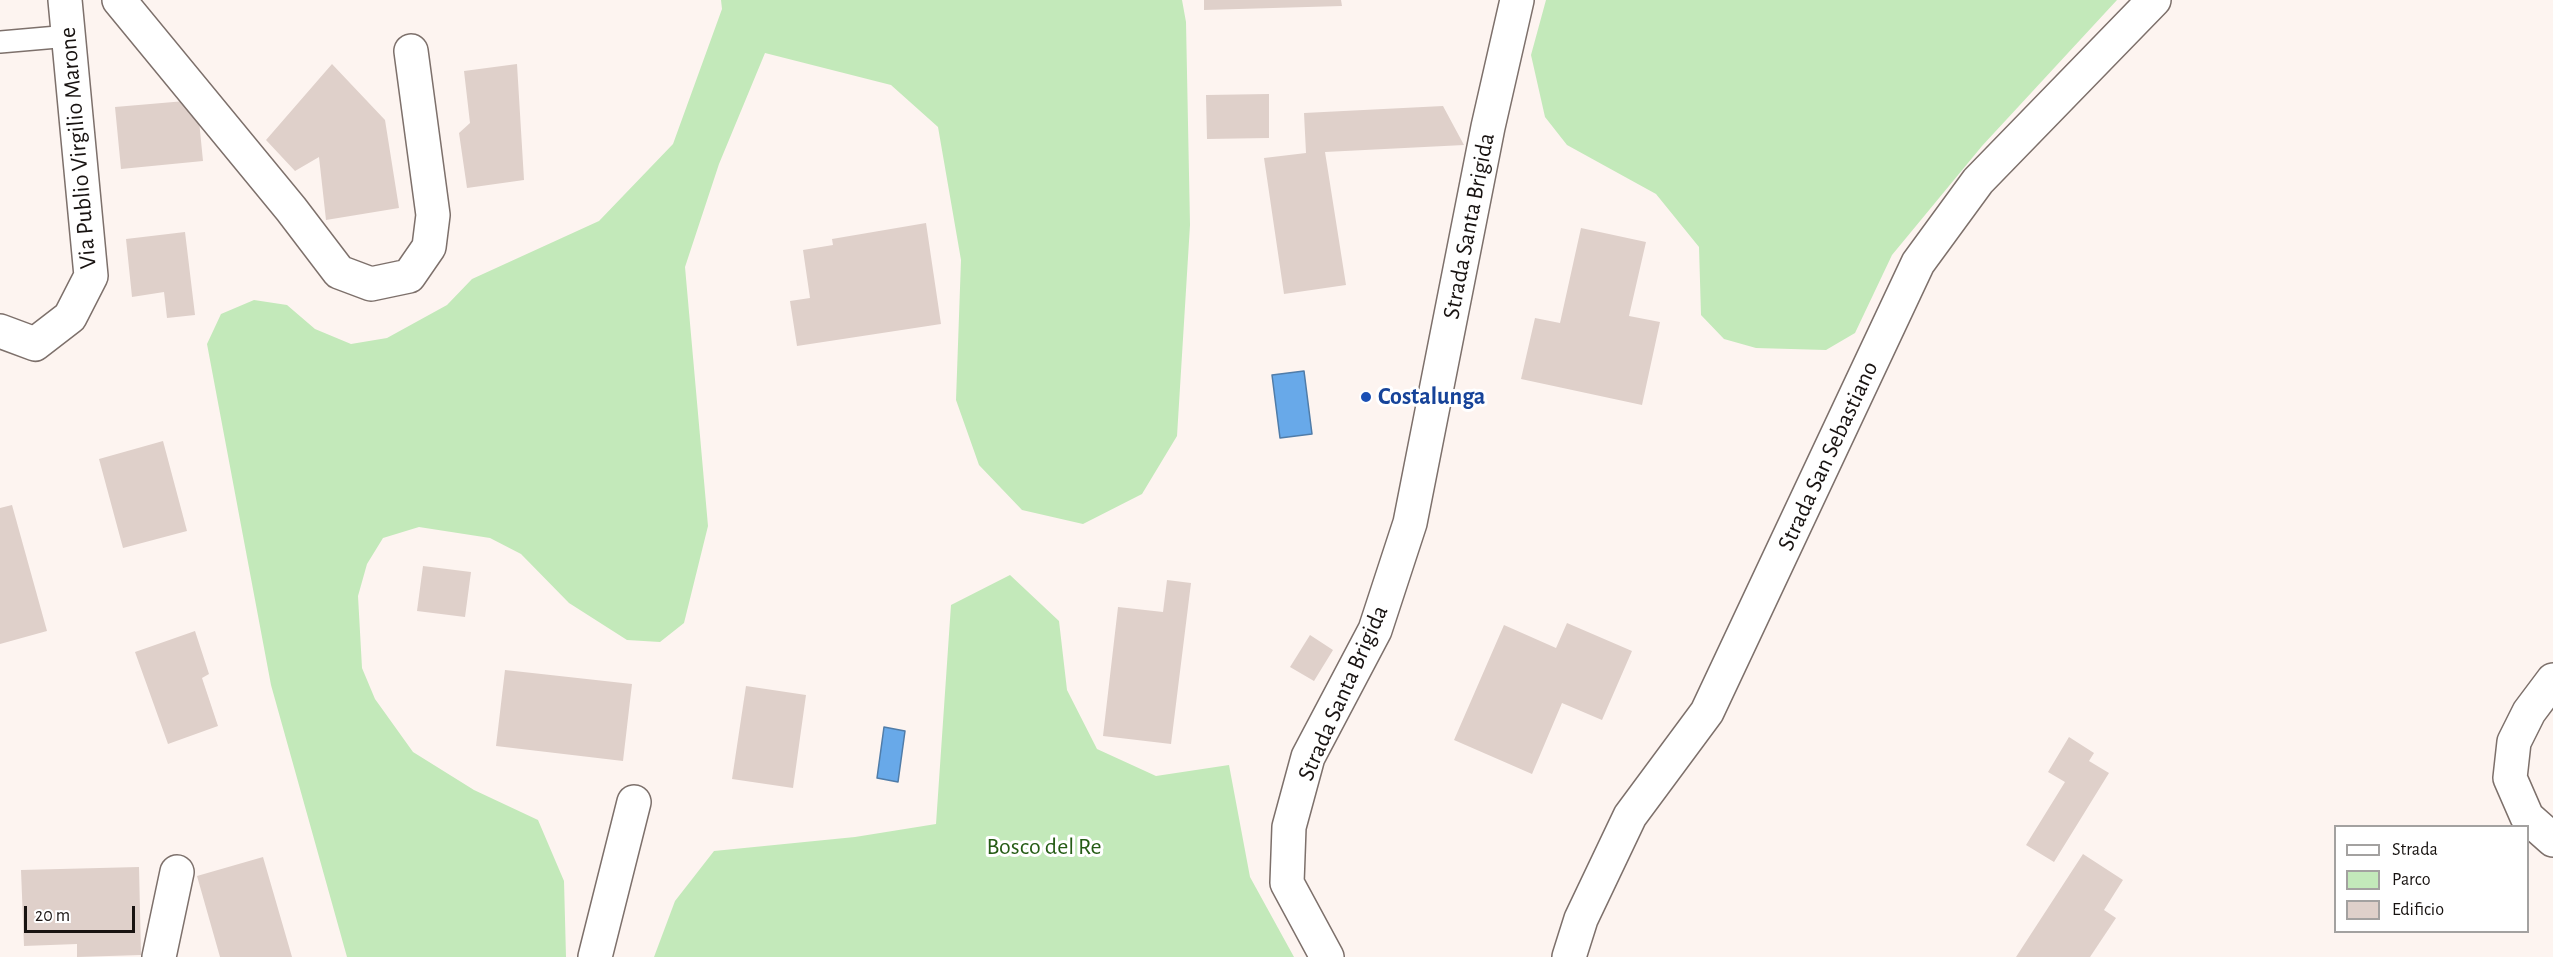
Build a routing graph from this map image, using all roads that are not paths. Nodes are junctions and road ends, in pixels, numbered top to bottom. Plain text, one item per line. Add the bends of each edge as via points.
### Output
1 (65, 0) edge
2 (119, 0) edge
3 (1517, 0) edge
4 (2154, 0) edge
5 (69, 36) junction
6 (0, 42) edge
7 (411, 51) dead end
8 (0, 331) edge
9 (2553, 680) edge
10 (634, 802) dead end
11 (2553, 840) edge
12 (177, 872) dead end
13 (159, 957) edge
14 (595, 957) edge
15 (1327, 957) edge
16 (1569, 957) edge

1 - 5 street, Via Publio Virgilio Marone
2 - 7 street via 339,272 371,284 409,276 429,247 433,214
3 - 15 street, Strada Santa Brigida via 1410,523 1375,630 1308,757 1289,827 1287,883
4 - 16 street, Strada San Sebastiano via 1978,181 1918,263 1707,712 1630,816 1581,919
5 - 6 lane
5 - 8 street, Via Publio Virgilio Marone via 91,276 70,316 35,344
9 - 11 street via 2529,712 2514,742 2510,778 2527,817
10 - 14 street
12 - 13 street

